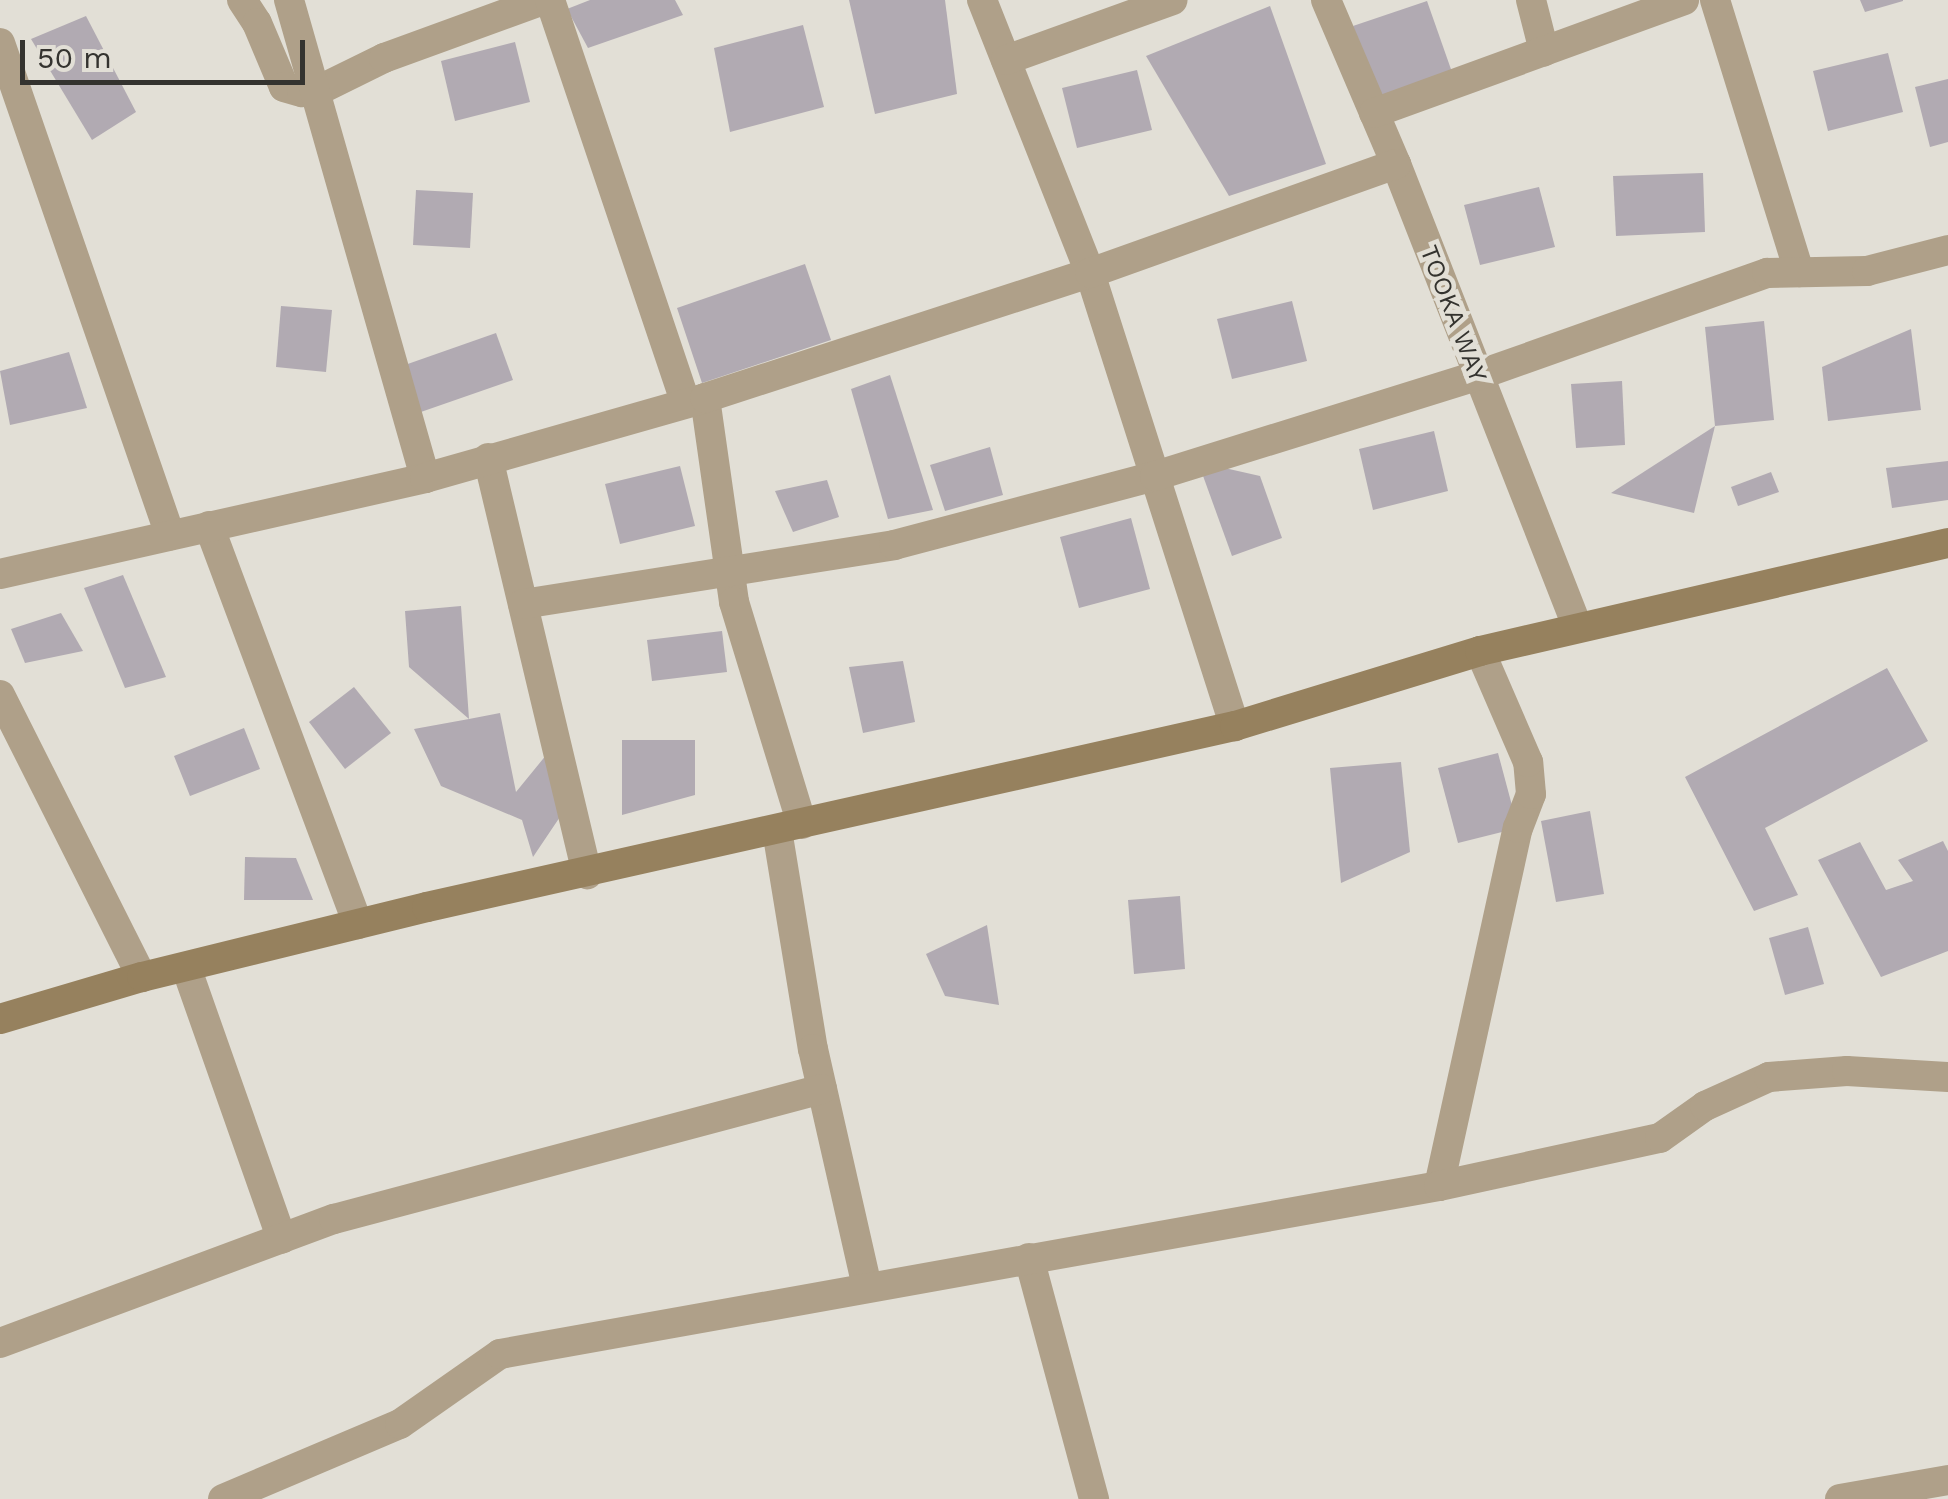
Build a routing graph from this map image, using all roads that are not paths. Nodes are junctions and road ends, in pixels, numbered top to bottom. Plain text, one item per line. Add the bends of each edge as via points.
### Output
1 (242, 0) edge
2 (289, 0) edge
3 (546, 0) edge
4 (982, 0) edge
5 (1172, 0) edge
6 (1326, 0) edge
7 (1531, 0) edge
8 (1684, 0) edge
9 (1714, 0) edge
10 (0, 44) edge
11 (1544, 51) junction
12 (1006, 60) junction
13 (317, 91) junction
14 (1374, 113) junction
15 (1396, 164) junction
16 (1948, 250) edge
17 (1799, 272) junction
18 (1090, 273) junction
19 (1476, 376) junction
20 (696, 401) junction
21 (488, 458) junction
22 (1155, 476) junction
23 (426, 478) junction
24 (209, 526) junction
25 (170, 535) junction
26 (1948, 543) edge
27 (729, 569) junction
28 (0, 574) edge
29 (523, 604) junction
30 (1578, 628) junction
31 (1480, 651) junction
32 (0, 695) edge
33 (1235, 726) junction
34 (789, 827) junction
35 (587, 874) junction
36 (358, 924) junction
37 (186, 966) junction
38 (142, 978) junction
39 (0, 1019) edge
40 (1948, 1077) edge
41 (822, 1089) junction
42 (1439, 1186) junction
43 (282, 1238) junction
44 (1029, 1258) junction
45 (867, 1287) junction
46 (0, 1343) edge
47 (1948, 1480) edge
48 (1088, 1498) edge
49 (224, 1499) edge
50 (1840, 1499) edge

1 - 13 street via 284,88
2 - 13 street
3 - 13 street via 384,58
3 - 20 street
4 - 12 street
5 - 12 street
6 - 14 street, TOOKA WAY
7 - 11 street
8 - 11 street
9 - 17 street
10 - 25 street
11 - 14 street
12 - 18 street
13 - 23 street
14 - 15 street, TOOKA WAY
15 - 18 street
15 - 19 street, TOOKA WAY
16 - 17 street via 1868,271
17 - 19 street via 1768,273
18 - 20 street
18 - 22 street
19 - 22 street
19 - 30 street, TOOKA WAY
20 - 21 street
20 - 27 street
21 - 23 street
21 - 29 street
22 - 27 street via 894,545
22 - 33 street
23 - 24 street
24 - 25 street
24 - 36 street
25 - 28 street
26 - 30 street
27 - 29 street
27 - 34 street
29 - 35 street
30 - 31 street
31 - 33 street
31 - 42 street via 1528,762 1531,794
32 - 38 street
33 - 34 street
34 - 35 street
34 - 41 street
35 - 36 street
36 - 37 street
37 - 38 street
37 - 43 street
38 - 39 street
40 - 42 street via 1847,1071 1769,1077 1706,1106 1660,1138
41 - 43 street
41 - 45 street
42 - 44 street
43 - 46 street
44 - 45 street
44 - 48 street
45 - 49 street via 500,1354 400,1424
47 - 50 street

